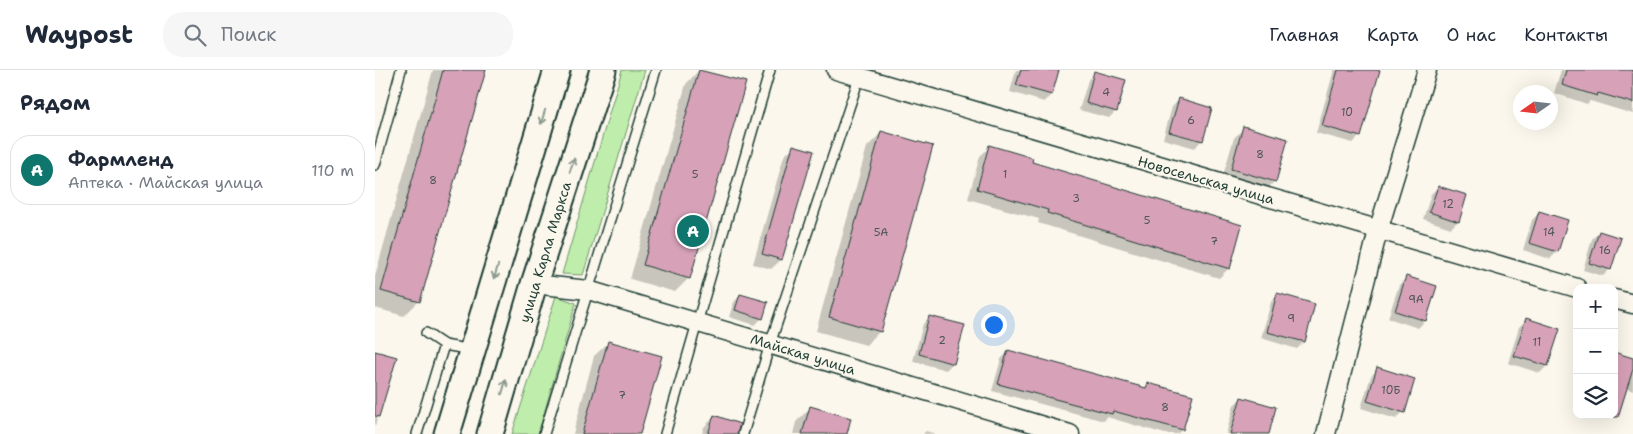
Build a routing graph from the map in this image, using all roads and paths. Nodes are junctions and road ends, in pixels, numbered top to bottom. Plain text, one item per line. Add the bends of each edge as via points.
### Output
1 (401, 70) edge
2 (557, 70) edge
3 (603, 70) edge
4 (656, 70) edge
5 (770, 70) edge
6 (836, 70) edge
7 (1427, 70) edge
8 (861, 74) edge
9 (375, 165) edge
10 (1378, 231) junction
11 (534, 284) junction
12 (1573, 287) edge
13 (588, 290) junction
14 (1618, 300) edge
15 (1633, 304) edge
16 (697, 323) junction
17 (426, 333) dead end
18 (771, 344) junction
19 (444, 345) junction
20 (472, 350) junction
21 (417, 434) edge
22 (447, 434) edge
23 (491, 434) edge
24 (544, 434) edge
25 (665, 434) edge
26 (743, 434) edge
27 (1070, 434) edge
28 (1326, 434) edge

1 - 9 lane
2 -> 20 main road
11 -> 3 main road, улица Карла Маркса
4 - 13 lane
5 - 16 lane
6 - 8 street, Новосельская улица
7 - 10 street
8 - 10 street, Новосельская улица
8 - 18 lane
10 - 12 street, Новосельская улица
10 - 28 street
11 - 13 street, Майская улица
23 -> 11 main road, улица Карла Маркса
13 - 16 street, Майская улица
13 - 24 lane
14 - 15 street
16 - 18 street, Майская улица
16 - 25 lane
17 - 19 lane
18 - 26 lane
18 - 27 street, Майская улица
19 - 20 lane
19 - 21 lane
20 - 22 main road

